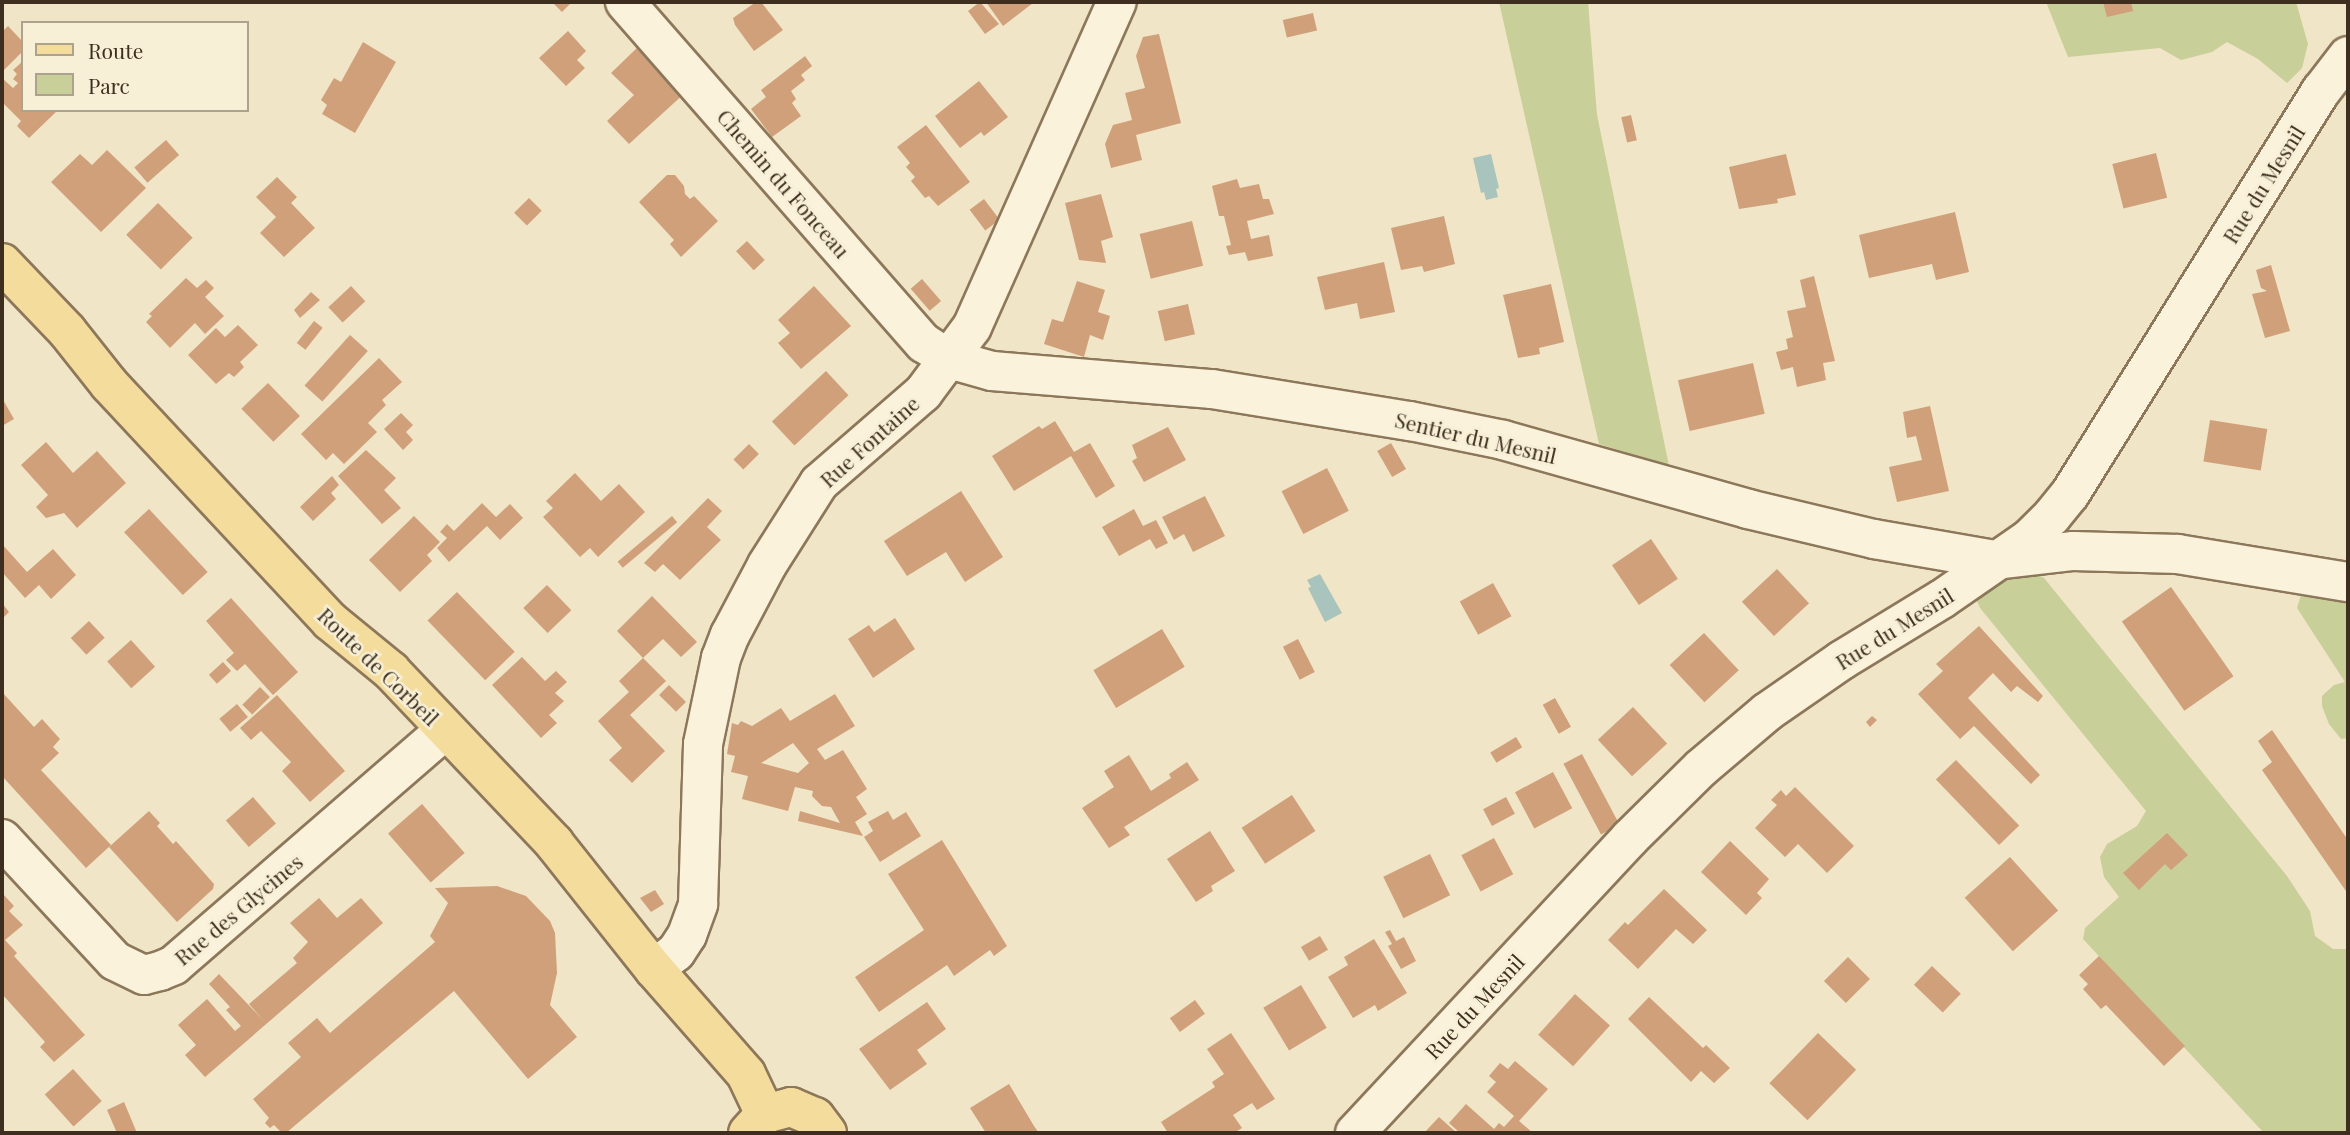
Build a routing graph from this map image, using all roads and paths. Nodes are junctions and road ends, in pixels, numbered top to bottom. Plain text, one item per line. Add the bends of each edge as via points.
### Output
1 (625, 2) edge
2 (1117, 2) edge
3 (2348, 56) edge
4 (4, 268) edge
5 (949, 359) junction
6 (1996, 560) junction
7 (2348, 582) edge
8 (445, 730) junction
9 (2, 839) edge
10 (654, 970) junction
11 (756, 1124) edge
12 (827, 1133) edge
13 (1355, 1133) edge

1 - 5 street, Chemin du Fonceau via 924,343
2 - 5 street, Rue Fontaine via 972,327
3 - 6 street, Rue du Mesnil via 2321,91 2070,494 2030,538
4 - 8 main road, Route de Corbeil via 67,331 109,384 330,621 391,671
5 - 6 street, Sentier du Mesnil via 992,371 1212,389 1410,421 1503,440 1874,539
5 - 10 street, Rue Fontaine via 923,393 819,483 730,635 703,744 698,904 676,952
6 - 7 street via 2073,551 2178,554
6 - 13 street, Rue du Mesnil via 1789,697 1701,768
8 - 9 street, Rue des Glycines via 174,965 144,975 115,961
8 - 10 main road, Route de Corbeil via 554,843
10 - 11 main road, Route de Corbeil via 746,1074
11 - 12 main road via 777,1108 804,1110

